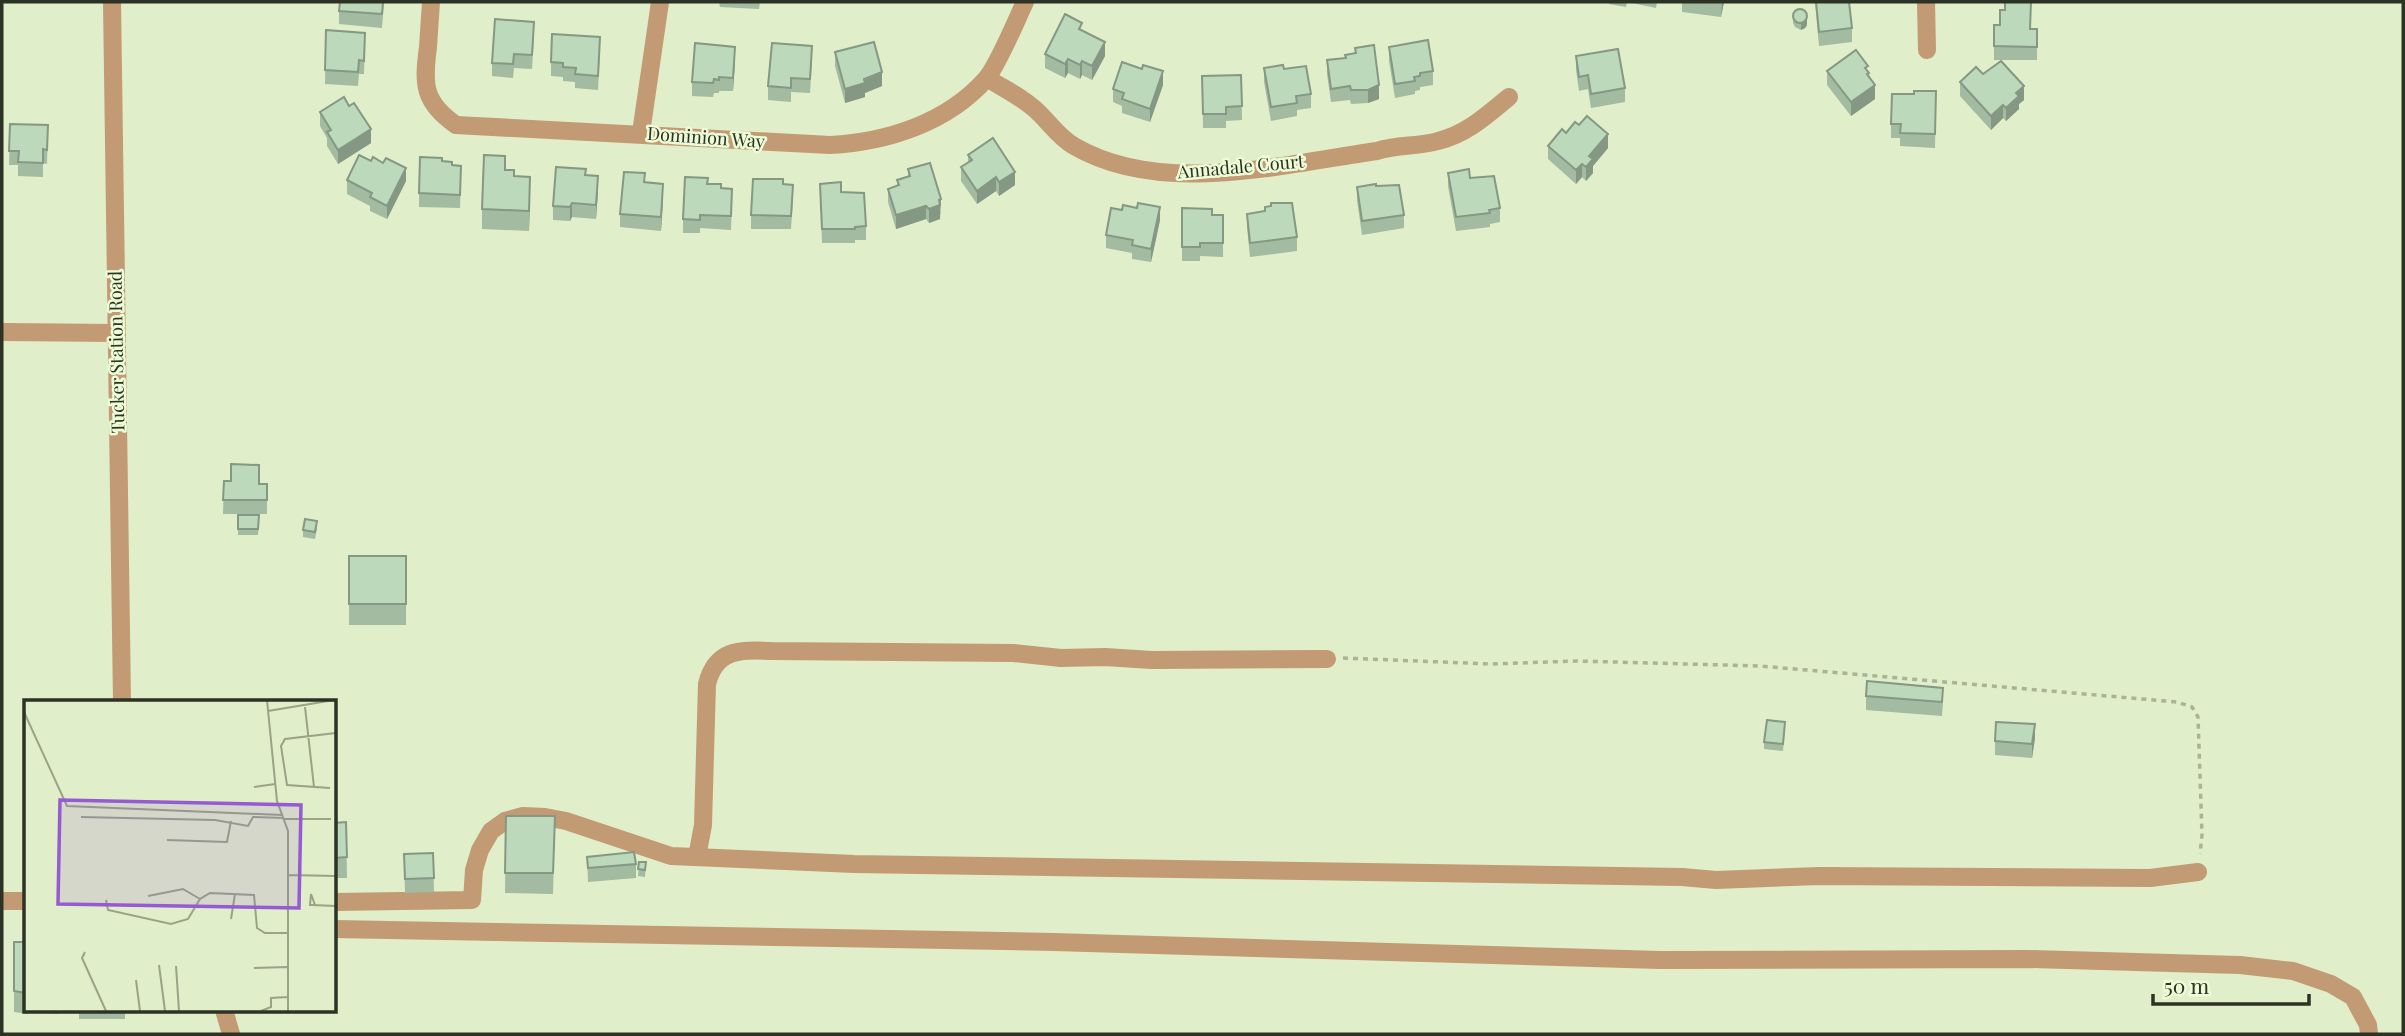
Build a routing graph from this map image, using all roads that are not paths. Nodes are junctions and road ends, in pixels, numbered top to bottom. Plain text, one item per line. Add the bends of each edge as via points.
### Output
1 (112, 2) edge
2 (431, 2) edge
3 (660, 2) edge
4 (1025, 2) edge
5 (1926, 2) edge
6 (1927, 50) dead end
7 (987, 78) junction
8 (1509, 97) dead end
9 (641, 134) junction
10 (2, 332) edge
11 (117, 333) junction
12 (1327, 659) road end
13 (122, 700) edge
14 (697, 857) junction
15 (2198, 872) road end
16 (2, 901) edge
17 (24, 901) edge
18 (336, 902) edge
19 (336, 929) edge
20 (224, 1012) edge
21 (230, 1034) edge
22 (2369, 1034) edge

1 - 11 street, Tucker Station Road
2 - 9 street, Dominion Way via 425,84 431,102 456,125
3 - 9 street
4 - 7 street, Dominion Way
5 - 6 street
7 - 8 street, Annadale Court via 1038,112 1074,146 1097,157 1164,173 1262,167 1437,142 1481,121
7 - 9 street, Dominion Way via 930,120 861,144
10 - 11 street
11 - 13 street, Tucker Station Road
12 - 14 street via 1152,660 772,650 728,654 713,667 708,684 703,825
14 - 15 street via 868,865 1716,880 1819,876 2150,878
14 - 18 street via 671,856 566,821 523,816 491,831 474,870 472,900
16 - 17 street
19 - 22 street via 1055,942 1661,960 2028,959 2240,965 2293,971 2331,984 2353,997
20 - 21 street

